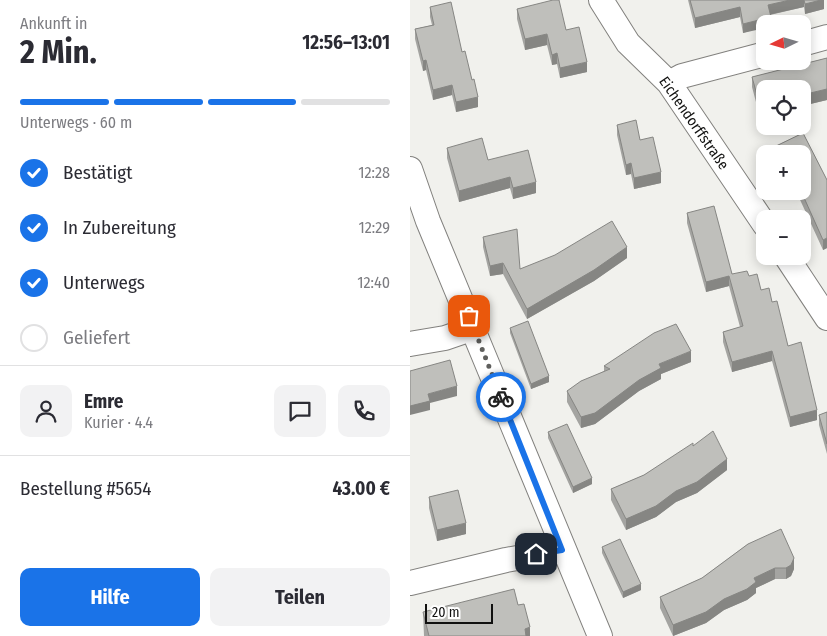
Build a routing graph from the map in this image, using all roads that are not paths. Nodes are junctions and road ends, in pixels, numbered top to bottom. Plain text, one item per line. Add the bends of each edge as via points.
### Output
1 (601, 0) edge
2 (827, 38) edge
3 (811, 42) edge
4 (756, 56) edge
5 (669, 83) junction
6 (410, 169) edge
7 (756, 213) edge
8 (792, 265) edge
9 (827, 318) edge
10 (474, 328) junction
11 (410, 344) edge
12 (562, 550) junction
13 (410, 584) edge
14 (600, 636) edge

1 - 5 street, Eichendorffstraße via 628,43
2 - 3 street
4 - 5 street via 682,76
5 - 7 street, Eichendorffstraße
6 - 10 street via 428,221
8 - 9 street
10 - 11 street via 445,338
10 - 12 street
12 - 13 street
12 - 14 street

